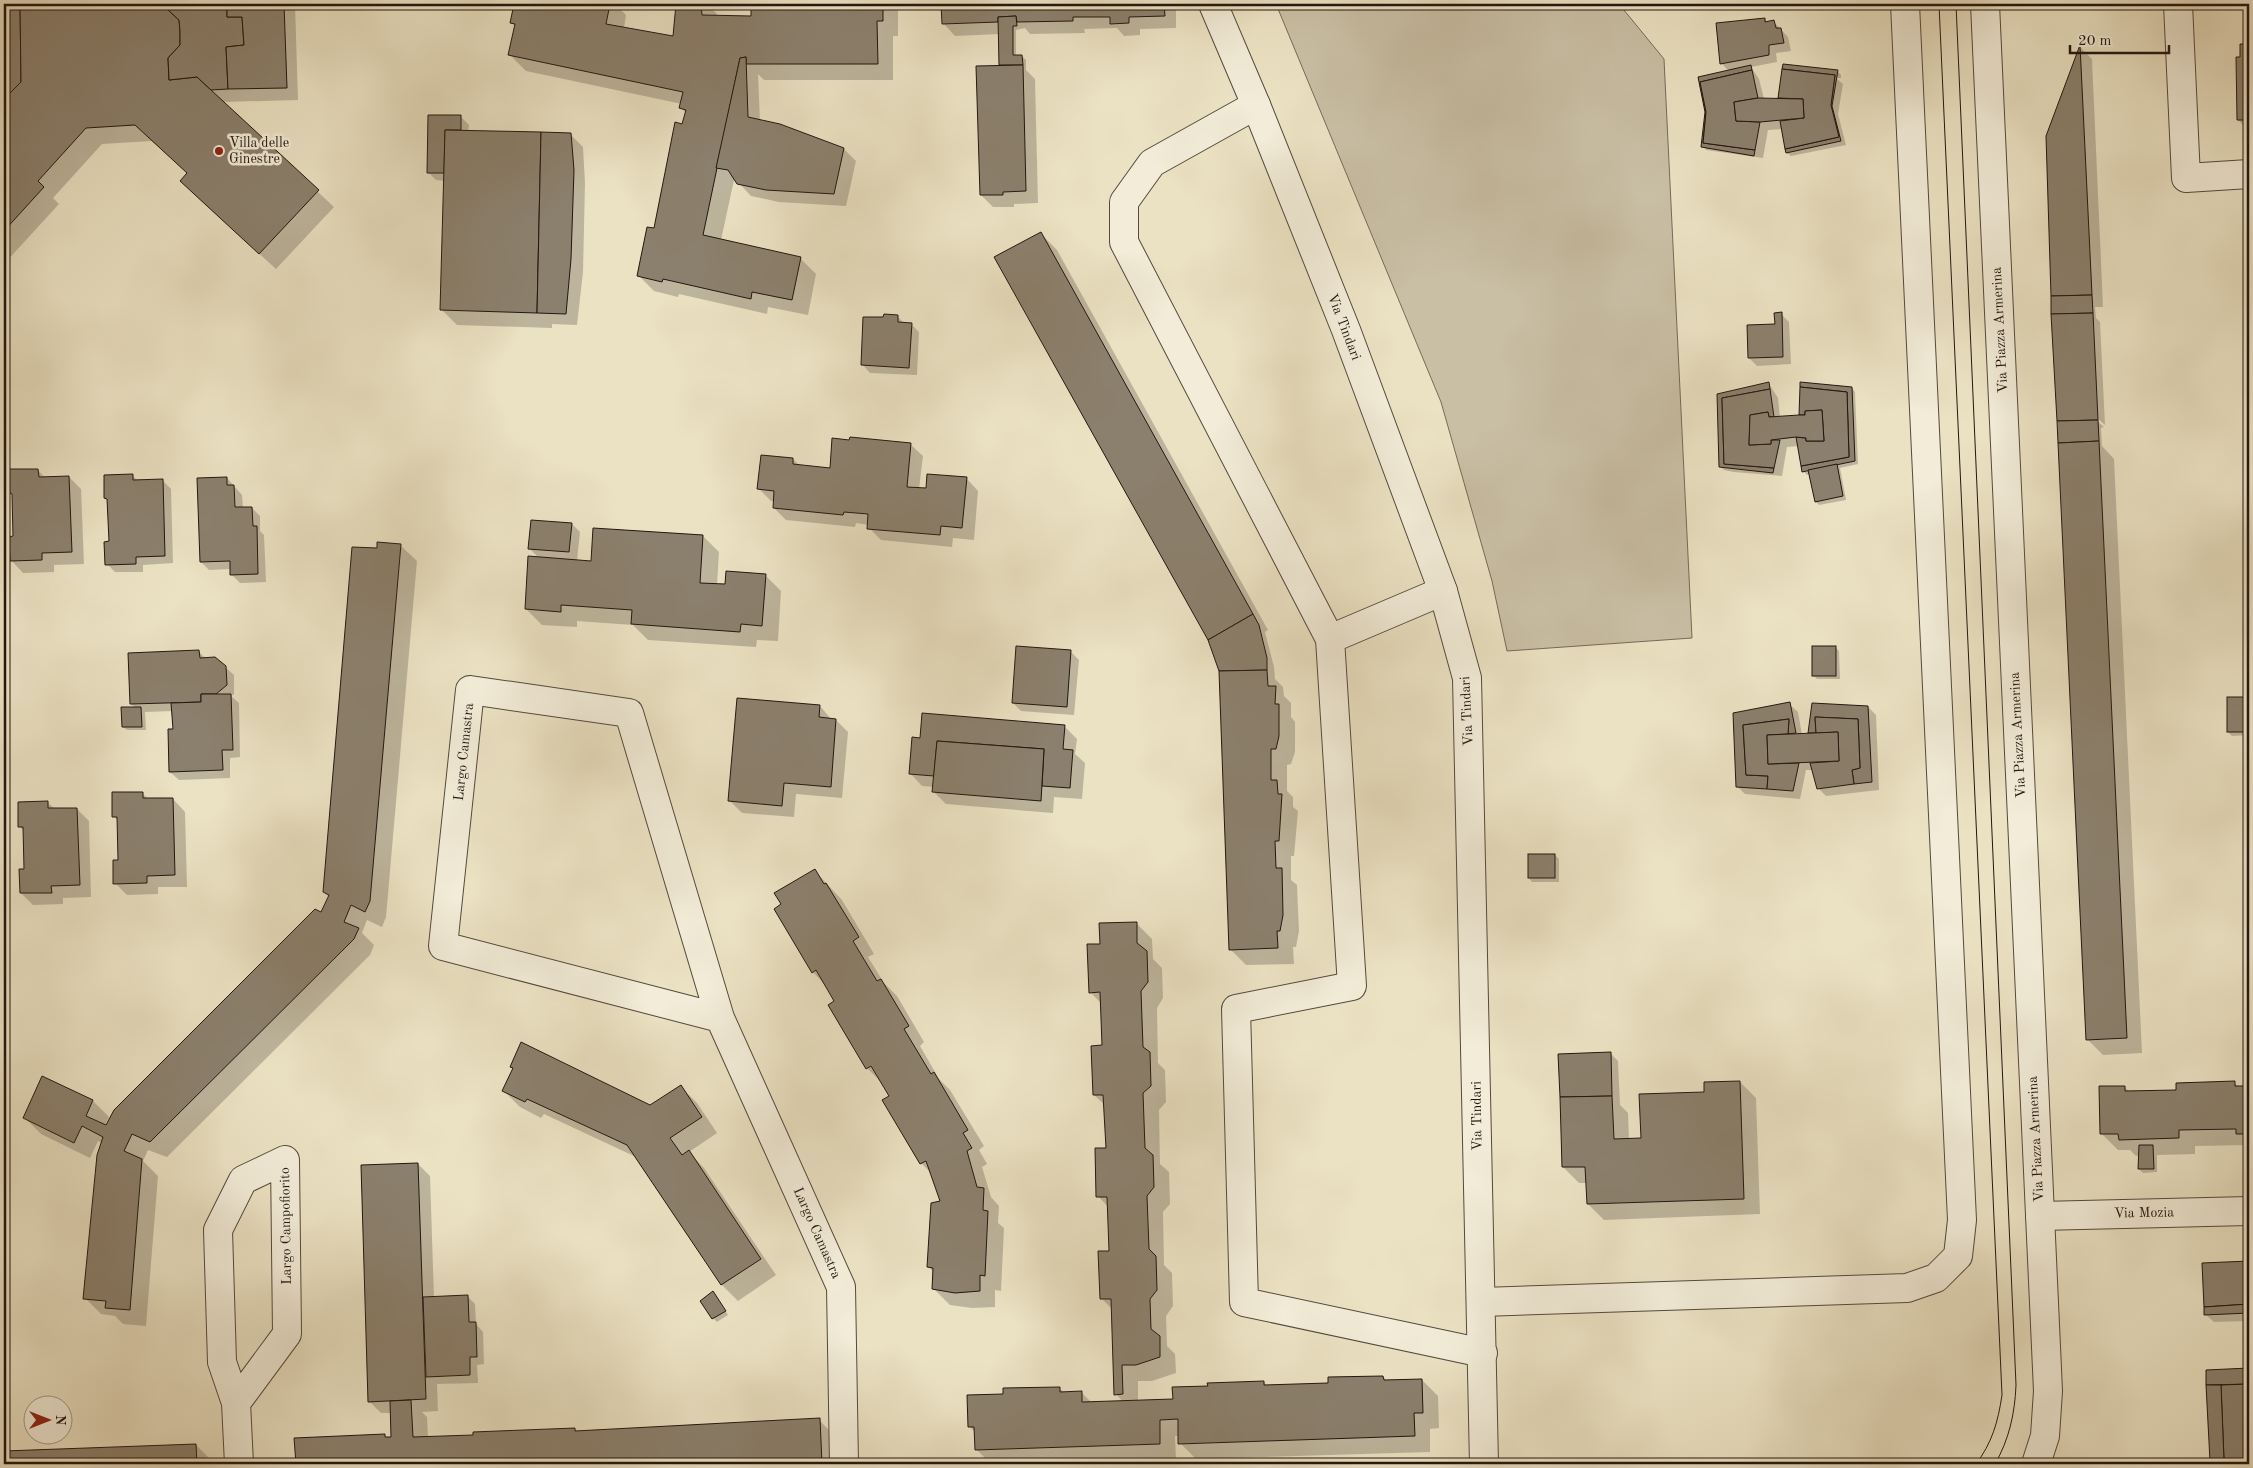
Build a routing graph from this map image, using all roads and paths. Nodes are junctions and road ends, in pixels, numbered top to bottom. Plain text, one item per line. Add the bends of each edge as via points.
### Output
1 (1213, 4) edge
2 (1905, 4) edge
3 (1985, 4) edge
4 (2178, 4) edge
5 (1256, 105) junction
6 (2249, 174) edge
7 (1443, 591) junction
8 (1330, 639) junction
9 (720, 1018) junction
10 (2249, 1211) edge
11 (2040, 1216) junction
12 (1482, 1302) junction
13 (1483, 1353) junction
14 (236, 1402) junction
15 (239, 1464) edge
16 (844, 1464) edge
17 (1484, 1464) edge
18 (2036, 1464) edge

1 - 5 street, Via Tindari
2 - 12 street via 1962,1220 1958,1256 1936,1278 1907,1288
3 - 11 street, Via Piazza Armerina
4 - 6 street via 2186,178
5 - 7 street, Via Tindari via 1346,330
5 - 8 street via 1152,163 1124,202 1124,242
7 - 8 street
7 - 12 street, Via Tindari via 1467,678
8 - 13 street via 1352,986 1236,1009 1244,1302
9 - 9 street, Largo Camastra via 442,946 470,690 630,712
9 - 16 street, Largo Camastra via 841,1287
10 - 11 street, Via Mozia
11 - 18 street, Via Piazza Armerina via 2048,1391 2045,1436
12 - 13 street, Via Tindari
13 - 17 street, Via Tindari
14 - 14 street, Largo Campofiorito via 287,1334 285,1160 243,1180 218,1230 222,1362
14 - 15 street, Largo Campofiorito

